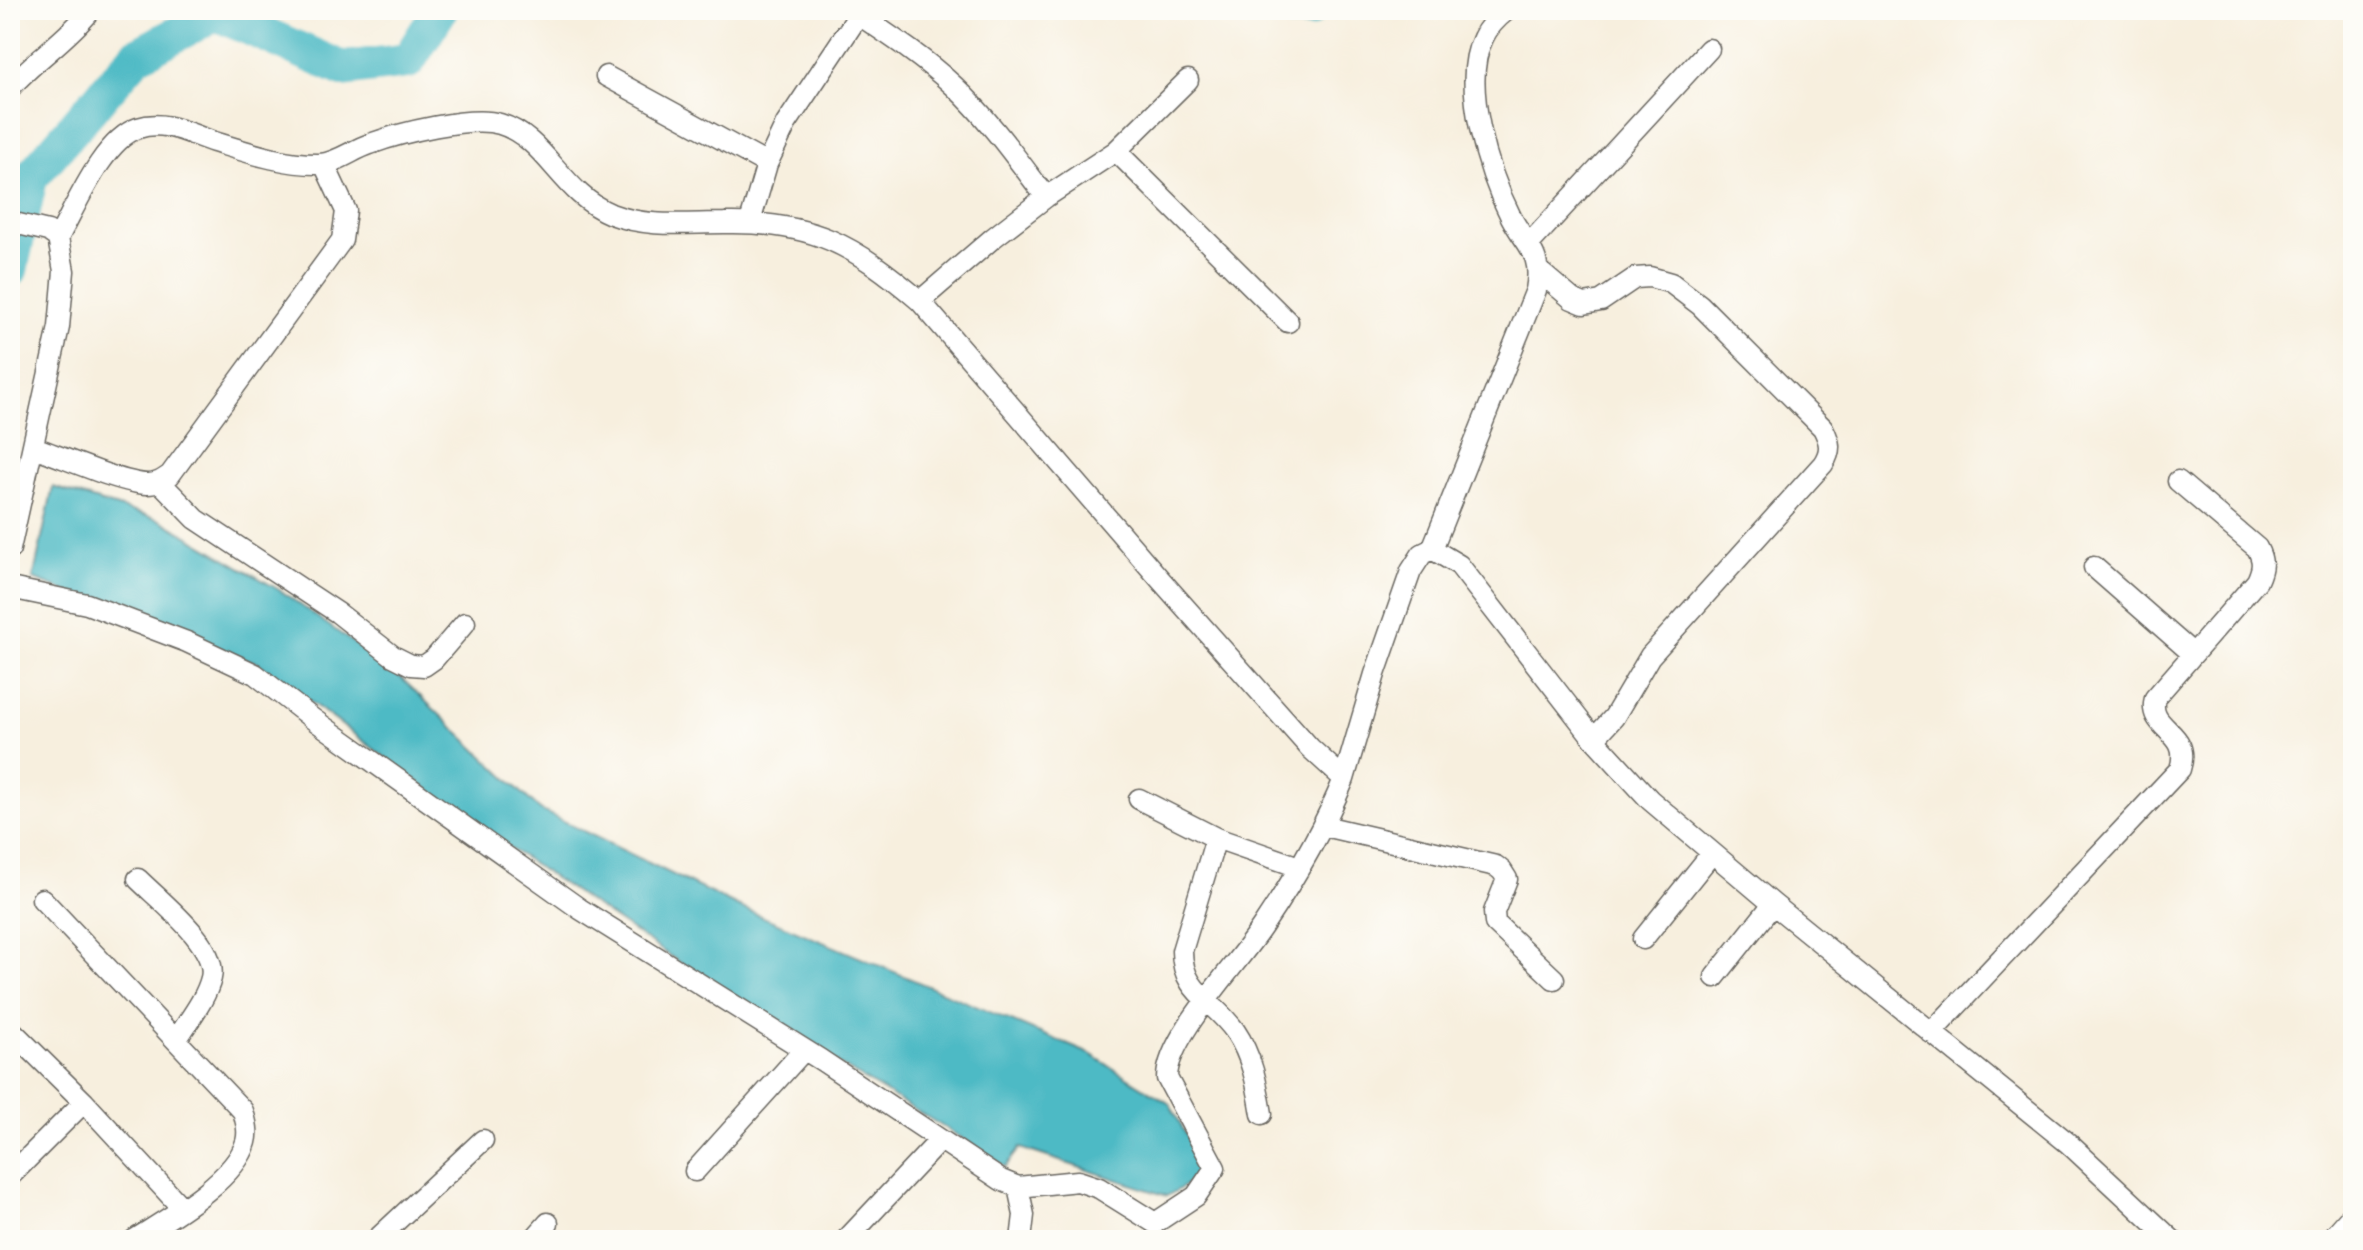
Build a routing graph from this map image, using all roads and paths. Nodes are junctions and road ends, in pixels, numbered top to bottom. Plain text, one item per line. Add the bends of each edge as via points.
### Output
1 (91, 10) edge
2 (1507, 10) edge
3 (860, 12) edge
4 (1709, 49) dead end
5 (14, 76) edge
6 (606, 76) dead end
7 (1188, 80) dead end
8 (1116, 151) junction
9 (324, 164) junction
10 (767, 164) junction
11 (1046, 197) junction
12 (10, 222) edge
13 (750, 222) junction
14 (53, 235) junction
15 (1530, 243) junction
16 (1539, 271) junction
17 (920, 301) junction
18 (1288, 322) dead end
19 (31, 456) junction
20 (2178, 481) dead end
21 (160, 482) junction
22 (10, 549) edge
23 (1432, 549) junction
24 (2094, 567) dead end
25 (10, 588) edge
26 (465, 623) dead end
27 (2192, 653) junction
28 (1594, 739) junction
29 (1344, 779) junction
30 (1139, 799) dead end
31 (1324, 826) junction
32 (1216, 838) junction
33 (1712, 853) junction
34 (1299, 867) junction
35 (138, 879) dead end
36 (42, 899) dead end
37 (1773, 904) junction
38 (1643, 939) dead end
39 (1715, 977) dead end
40 (1554, 979) dead end
41 (1207, 1000) junction
42 (10, 1029) edge
43 (1931, 1033) junction
44 (177, 1039) junction
45 (804, 1050) junction
46 (84, 1102) junction
47 (1262, 1114) dead end
48 (483, 1140) dead end
49 (940, 1140) junction
50 (695, 1171) dead end
51 (10, 1176) edge
52 (1018, 1187) junction
53 (182, 1208) junction
54 (2351, 1221) edge
55 (548, 1223) dead end
56 (134, 1240) edge
57 (376, 1240) edge
58 (533, 1240) edge
59 (846, 1240) edge
60 (1021, 1240) edge
61 (2172, 1240) edge
62 (2330, 1240) edge

1 - 5 street via 56,48
2 - 15 street via 1482,38 1475,68 1477,111 1491,173
3 - 10 street via 786,124
3 - 11 street via 955,88
4 - 15 street
6 - 10 street
7 - 8 street
8 - 11 street
8 - 18 street
9 - 13 street via 371,143 473,120 526,136 565,182 609,213 643,224
9 - 14 street via 293,163 170,125 139,127 118,139 105,155
9 - 21 street via 346,211 342,240
10 - 13 street
11 - 17 street
12 - 14 street
13 - 17 street via 812,232 851,248
14 - 19 street via 64,271 59,327
15 - 16 street
16 - 23 street via 1536,290
16 - 28 street via 1584,304 1601,301 1635,278 1671,283 1801,405 1830,442 1823,464 1650,656 1614,717
17 - 29 street via 1159,578 1310,748
19 - 21 street via 130,481
19 - 22 street
20 - 27 street via 2262,557 2257,581
21 - 26 street via 196,519 411,665 424,666 434,659
23 - 28 street via 1459,565
23 - 29 street via 1411,571
24 - 27 street
25 - 45 street via 87,604 255,674 580,909
27 - 43 street via 2152,708 2182,746 2180,769
28 - 33 street via 1650,800
29 - 31 street
30 - 32 street
31 - 34 street
31 - 40 street via 1496,866 1507,879 1495,923
32 - 34 street
32 - 41 street via 1182,951 1188,982
33 - 37 street
33 - 38 street
34 - 41 street via 1263,927
35 - 44 street via 203,944 210,958 212,976
36 - 44 street
37 - 39 street
37 - 43 street
41 - 47 street via 1245,1048
41 - 52 street via 1167,1065 1167,1078 1215,1168 1196,1196 1155,1223 1078,1181
42 - 46 street
43 - 61 street via 2068,1143
44 - 53 street via 243,1111 248,1130 245,1146 225,1175
45 - 49 street
45 - 50 street
46 - 51 street
46 - 53 street
48 - 57 street
49 - 52 street
49 - 59 street
52 - 60 street via 1024,1215
53 - 56 street
54 - 62 street
55 - 58 street

